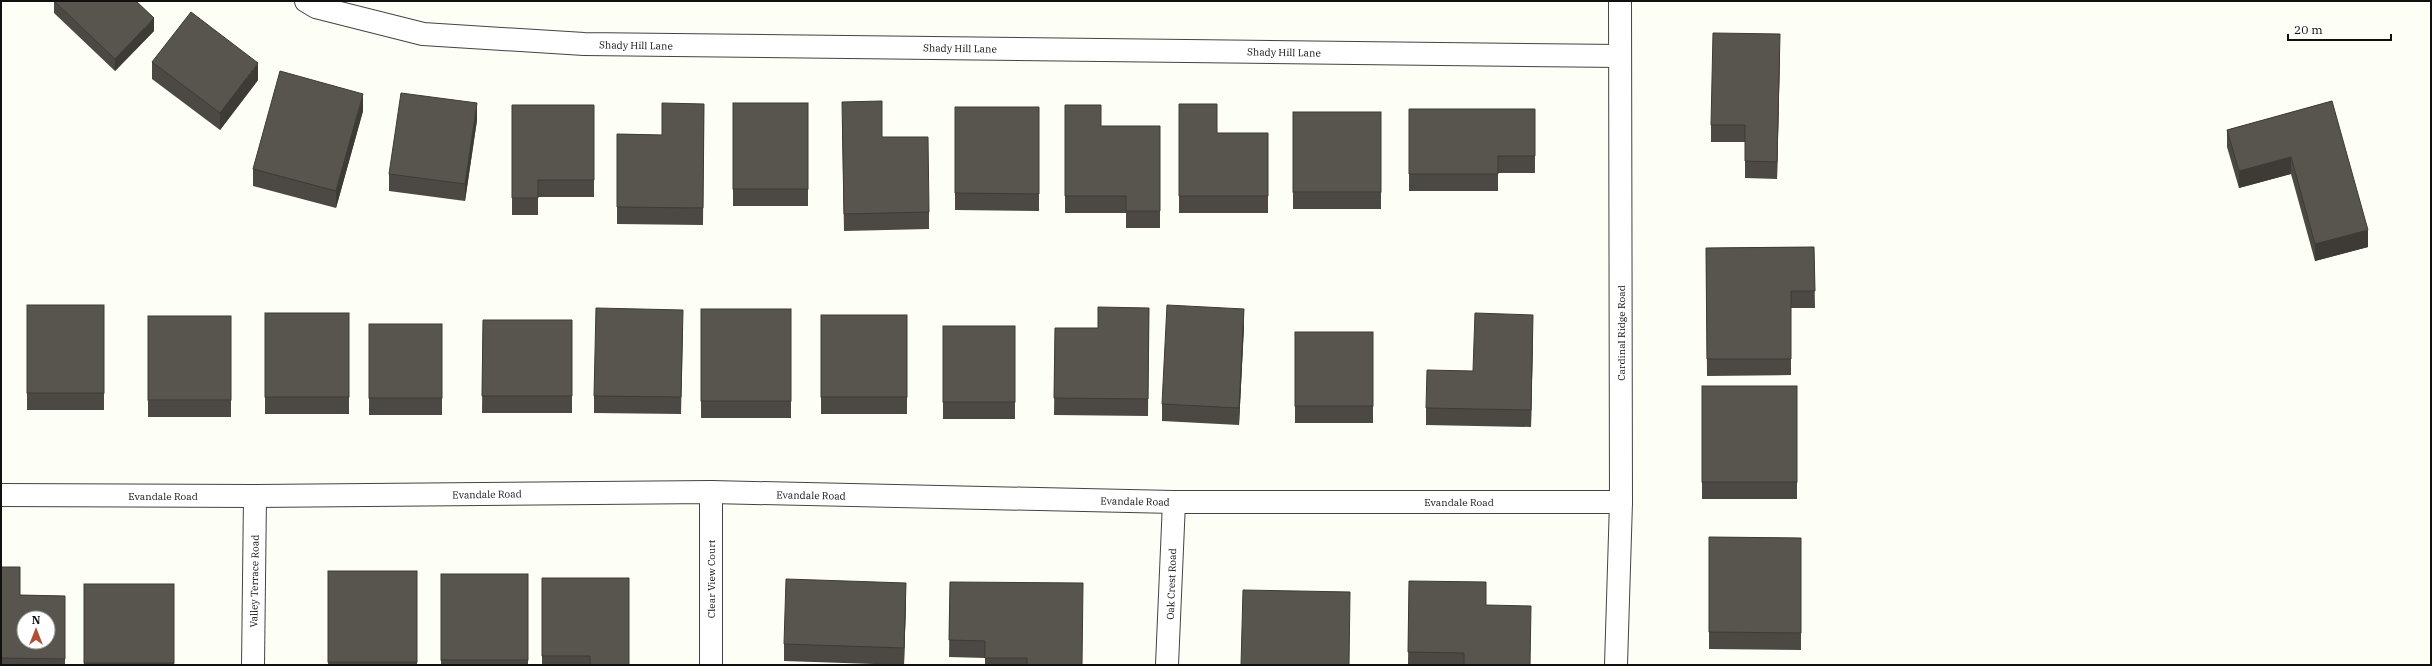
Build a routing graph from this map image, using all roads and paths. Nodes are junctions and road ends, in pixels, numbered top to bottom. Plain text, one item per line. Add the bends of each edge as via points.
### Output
1 (306, 1) edge
2 (1620, 1) edge
3 (1620, 56) junction
4 (711, 492) junction
5 (1, 494) edge
6 (255, 496) junction
7 (1174, 502) junction
8 (1621, 502) junction
9 (252, 665) edge
10 (711, 665) edge
11 (1167, 665) edge
12 (1616, 665) edge

1 - 3 street, Shady Hill Lane via 316,7 423,34 584,44
2 - 3 street, Cardinal Ridge Road
3 - 8 street, Cardinal Ridge Road
4 - 6 street, Evandale Road
4 - 7 street, Evandale Road
4 - 10 street, Clear View Court
5 - 6 street, Evandale Road
6 - 9 street, Valley Terrace Road
7 - 8 street, Evandale Road
7 - 11 street, Oak Crest Road
8 - 12 street, Cardinal Ridge Road

